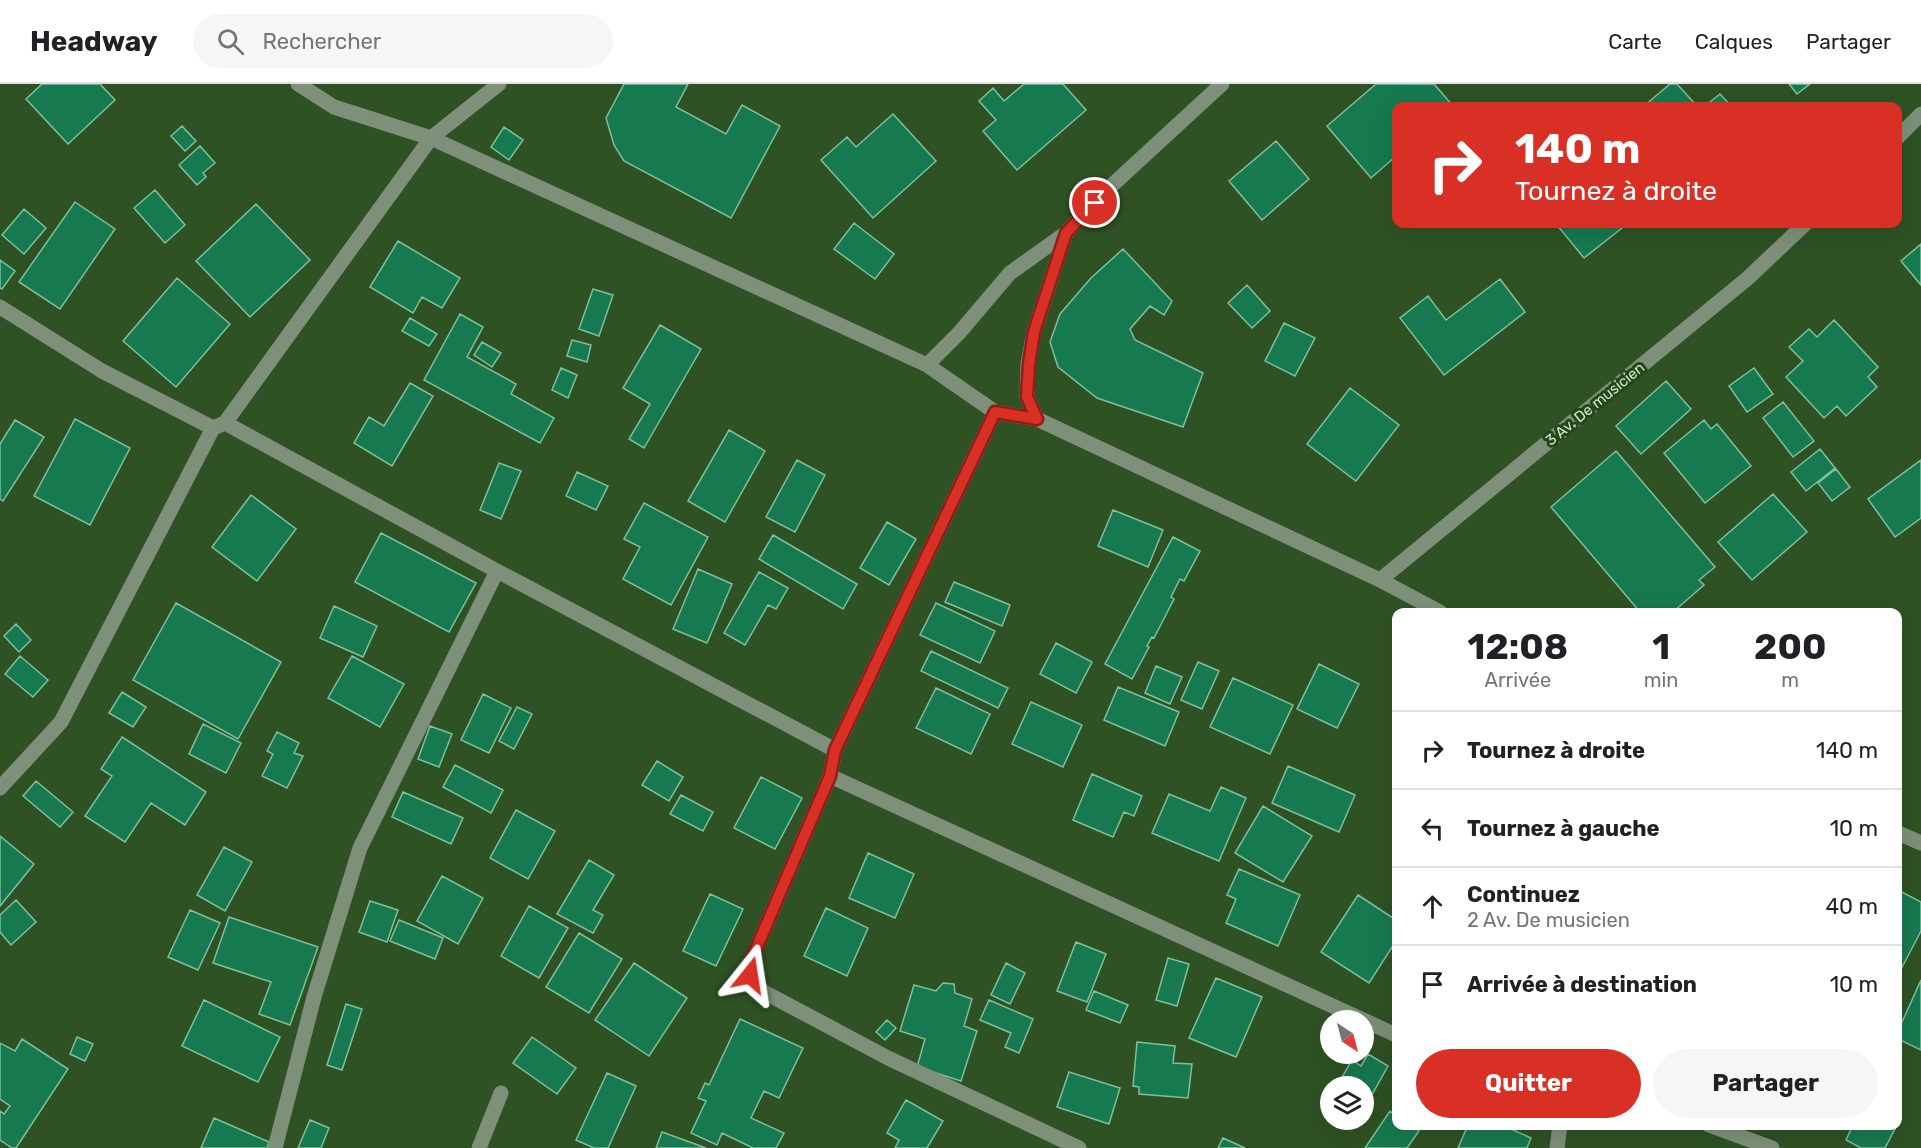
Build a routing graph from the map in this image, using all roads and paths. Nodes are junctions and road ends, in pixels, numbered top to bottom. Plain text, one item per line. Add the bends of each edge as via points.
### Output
1 (298, 84) edge
2 (499, 84) edge
3 (1222, 84) edge
4 (1921, 114) edge
5 (1902, 132) edge
6 (431, 138) junction
7 (1801, 228) edge
8 (1066, 233) junction
9 (0, 307) edge
10 (927, 365) junction
11 (995, 412) junction
12 (1037, 419) junction
13 (219, 426) junction
14 (497, 571) junction
15 (1380, 580) junction
16 (1432, 608) edge
17 (835, 750) junction
18 (830, 776) junction
19 (0, 788) edge
20 (1902, 835) edge
21 (1921, 843) edge
22 (1392, 1033) edge
23 (501, 1094) dead end
24 (1559, 1130) edge
25 (1723, 1130) edge
26 (275, 1148) edge
27 (479, 1148) edge
28 (1079, 1148) edge
29 (1557, 1148) edge
30 (1772, 1148) edge

1 - 6 street via 334,107
2 - 6 street
3 - 8 street
4 - 5 street
6 - 10 street
6 - 13 street
7 - 15 street, 3 Av. De musicien via 1748,278
8 - 10 street via 1010,273
8 - 12 street via 1030,353 1027,397
9 - 13 street via 102,371
10 - 11 street
11 - 12 street
11 - 17 street
12 - 15 street
13 - 14 street
13 - 19 street via 61,722
14 - 17 street
14 - 26 street via 360,848 314,997
15 - 16 street
17 - 18 street
18 - 22 street
18 - 28 street via 750,963 750,975 756,985 888,1058
20 - 21 street
23 - 27 street
24 - 29 street
25 - 30 street

